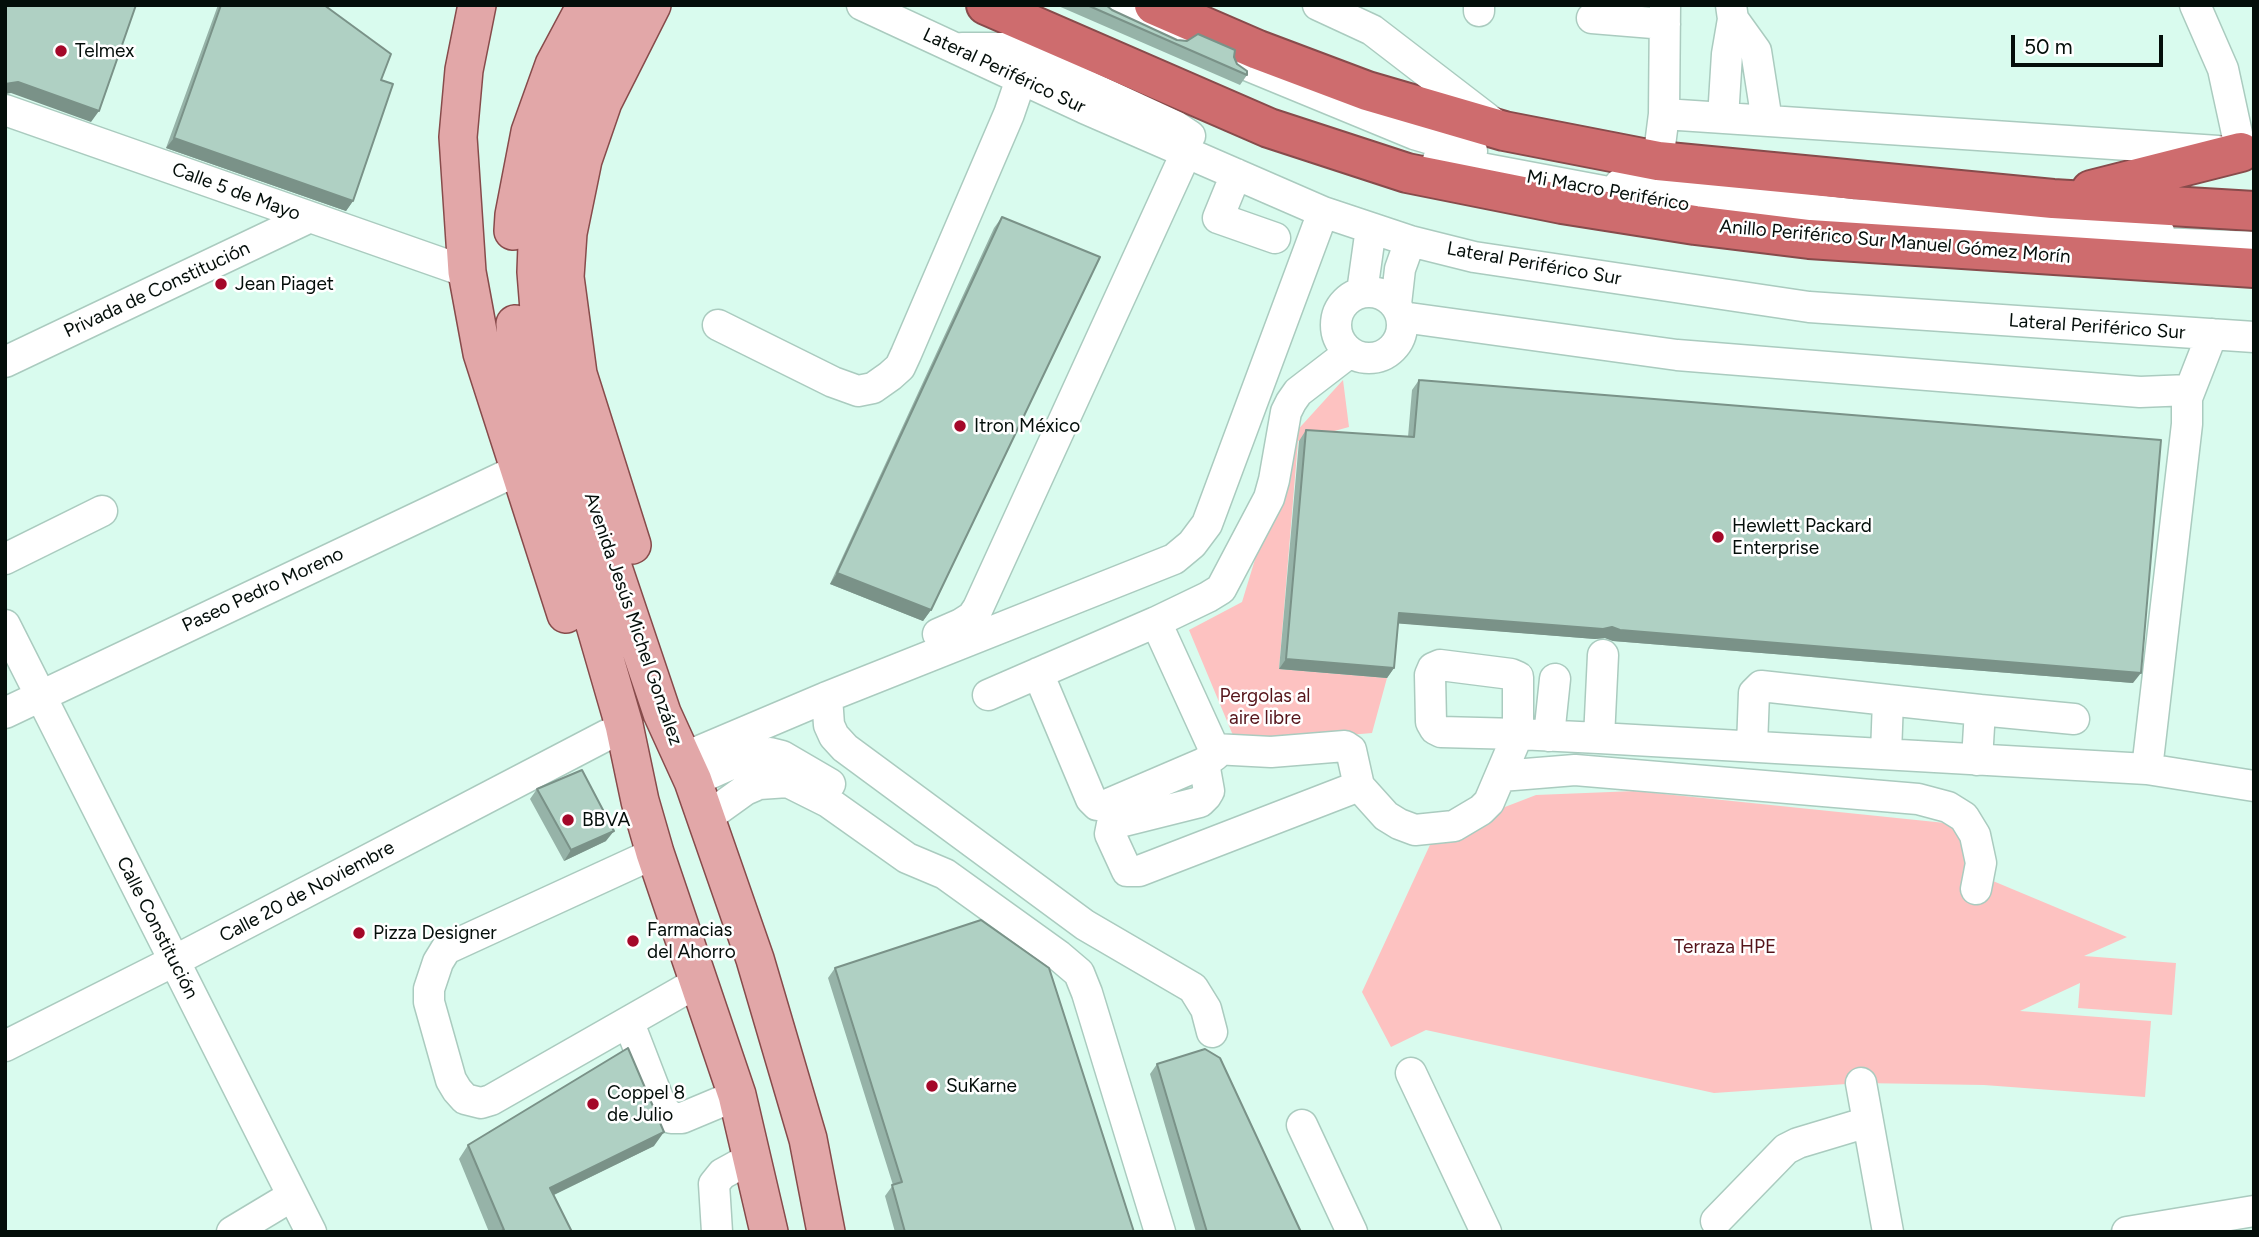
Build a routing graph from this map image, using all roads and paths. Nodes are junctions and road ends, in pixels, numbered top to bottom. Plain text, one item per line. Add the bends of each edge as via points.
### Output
1 (477, 5) edge
2 (586, 5) edge
3 (862, 5) edge
4 (986, 5) edge
5 (1033, 5) edge
6 (1112, 5) edge
7 (1154, 5) edge
8 (1318, 5) edge
9 (2195, 5) edge
10 (644, 6) edge
11 (1732, 12) edge
12 (1665, 14) edge
13 (1374, 18) edge
14 (1592, 18) dead end
15 (955, 48) junction
16 (1021, 79) junction
17 (5, 110) edge
18 (1664, 114) junction
19 (1723, 118) junction
20 (1767, 121) junction
21 (1504, 131) junction
22 (1186, 153) junction
23 (2248, 153) edge
24 (1658, 161) junction
25 (1247, 179) junction
26 (2053, 199) junction
27 (2254, 211) edge
28 (1323, 212) junction
29 (308, 218) junction
30 (1371, 228) junction
31 (2254, 237) edge
32 (1275, 239) dead end
33 (1410, 241) junction
34 (2254, 247) edge
35 (2044, 256) junction
36 (2254, 268) edge
37 (467, 272) junction
38 (2254, 291) edge
39 (1362, 292) junction
40 (1399, 310) junction
41 (718, 324) dead end
42 (2231, 336) edge
43 (1350, 352) junction
44 (5, 362) edge
45 (2189, 390) junction
46 (2187, 425) junction
47 (520, 469) junction
48 (102, 511) dead end
49 (5, 559) edge
50 (1156, 622) junction
51 (5, 625) edge
52 (1603, 655) dead end
53 (1038, 673) junction
54 (1555, 679) dead end
55 (40, 695) junction
56 (988, 695) dead end
57 (827, 697) junction
58 (1888, 700) junction
59 (1980, 710) junction
60 (5, 713) edge
61 (2074, 719) dead end
62 (607, 735) junction
63 (1549, 736) junction
64 (1600, 738) junction
65 (1752, 746) junction
66 (1886, 754) junction
67 (1209, 756) junction
68 (690, 757) junction
69 (1921, 758) junction
70 (1977, 760) junction
71 (2147, 769) junction
72 (1501, 775) junction
73 (1359, 786) junction
74 (2254, 786) edge
75 (1918, 799) junction
76 (640, 801) junction
77 (706, 818) junction
78 (654, 853) junction
79 (945, 874) junction
80 (1976, 889) dead end
81 (174, 961) junction
82 (698, 982) junction
83 (629, 1023) junction
84 (1212, 1032) dead end
85 (5, 1046) edge
86 (1411, 1073) dead end
87 (1861, 1083) dead end
88 (737, 1095) junction
89 (1868, 1122) junction
90 (1302, 1125) dead end
91 (753, 1157) junction
92 (292, 1196) junction
93 (2254, 1211) edge
94 (1716, 1221) dead end
95 (232, 1232) edge
96 (311, 1232) edge
97 (717, 1232) edge
98 (769, 1232) edge
99 (826, 1232) edge
100 (1160, 1232) edge
101 (1352, 1232) edge
102 (1486, 1232) edge
103 (1888, 1232) edge
104 (2127, 1232) edge

1 - 37 main road via 464,69 458,137
2 - 76 main road, Avenida Jesús Michel González via 554,65 530,132 514,215 510,273 516,340 530,401 624,725
3 - 15 street, Lateral Periférico Sur
4 - 35 highway, Anillo Periférico Sur Manuel Gómez Morín via 1269,128 1407,173 1695,225 1809,239
5 - 34 street, Mi Macro Periférico via 1281,113 1409,155 1655,201 1842,226
6 - 31 street, Mi Macro Periférico via 1414,134 1534,168 1658,192 1851,214
7 - 21 highway via 1367,91
8 - 13 street
9 - 23 street via 2223,69
10 - 68 main road, Avenida Jesús Michel González via 577,85 555,145 538,218 536,272 541,335 555,395 658,700
11 - 19 street
11 - 20 street via 1756,51
12 - 14 street
12 - 18 street
13 - 21 street
15 - 16 street, Lateral Periférico Sur
15 - 25 street via 1006,48 1175,126
16 - 22 street, Lateral Periférico Sur
16 - 41 street via 906,354 890,376 873,388 859,390 833,382
17 - 29 street, Calle 5 de Mayo
18 - 19 street
18 - 24 street
19 - 20 street
20 - 23 street
21 - 24 highway
22 - 25 street, Lateral Periférico Sur
22 - 68 street via 972,617
23 - 26 highway
24 - 26 highway
25 - 28 street, Lateral Periférico Sur
25 - 32 street via 1218,218
26 - 27 highway
28 - 30 street, Lateral Periférico Sur
28 - 57 street via 1207,524 1192,544 1174,559
29 - 37 street, Calle 5 de Mayo
29 - 44 street, Privada de Constitución
30 - 33 street, Lateral Periférico Sur
30 - 39 street
33 - 40 street via 1400,269
33 - 42 street, Lateral Periférico Sur via 1474,257 1809,307
35 - 36 highway, Anillo Periférico Sur Manuel Gómez Morín
35 - 38 highway
37 - 47 main road via 482,353
39 - 40 street via 1380,292
39 - 43 street via 1347,300 1337,315 1340,341
40 - 43 street via 1403,325 1399,341 1388,352 1365,358
40 - 45 street via 1677,355 2140,392
42 - 45 street
42 - 46 street via 2215,360
43 - 50 street via 1291,402 1269,498 1225,583 1208,597
45 - 46 street
46 - 71 street
47 - 55 street, Paseo Pedro Moreno
47 - 62 main road
48 - 49 street
50 - 53 street
50 - 67 street
51 - 55 street, Calle Constitución
52 - 64 street
53 - 56 street
53 - 67 street via 1097,805 1106,805
54 - 63 street
55 - 60 street, Paseo Pedro Moreno
55 - 81 street, Calle Constitución
57 - 68 street
57 - 84 street via 829,725 845,748 1085,925 1194,988
58 - 59 street
58 - 65 street via 1761,686 1754,693
58 - 66 street
59 - 61 street
59 - 70 street
62 - 76 main road
62 - 81 street, Calle 20 de Noviembre
63 - 64 street
63 - 72 street via 1518,734
64 - 65 street
65 - 66 street
66 - 69 street
67 - 73 street via 1345,746 1351,750
67 - 73 street via 1209,791 1200,802 1112,824 1110,834 1127,871 1139,871
68 - 77 main road, Avenida Jesús Michel González
68 - 79 street via 752,757 770,752 782,756 920,846
69 - 70 street
69 - 75 street
70 - 71 street
71 - 74 street
72 - 73 street via 1481,810 1454,826 1434,829 1415,830 1399,824
72 - 75 street via 1589,771
75 - 80 street via 1964,817 1975,835 1980,863
76 - 78 main road, Avenida Jesús Michel González
77 - 79 street via 745,790 788,782 828,802 907,858
77 - 99 main road, Avenida Jesús Michel González via 755,959 808,1139
78 - 82 main road, Avenida Jesús Michel González
78 - 83 street via 446,949 429,989 451,1080 466,1099 481,1103
79 - 100 street via 1079,973
81 - 85 street, Calle 20 de Noviembre
81 - 92 street, Calle Constitución
82 - 83 street
82 - 88 main road, Avenida Jesús Michel González
83 - 88 street via 662,1107 671,1118 682,1118
86 - 102 street
87 - 89 street
88 - 91 main road, Avenida Jesús Michel González
89 - 94 street via 1786,1149
89 - 103 street
90 - 101 street
91 - 97 street via 722,1174 714,1184
91 - 98 main road, Avenida Jesús Michel González
92 - 95 street
92 - 96 street, Calle Constitución
93 - 104 street

